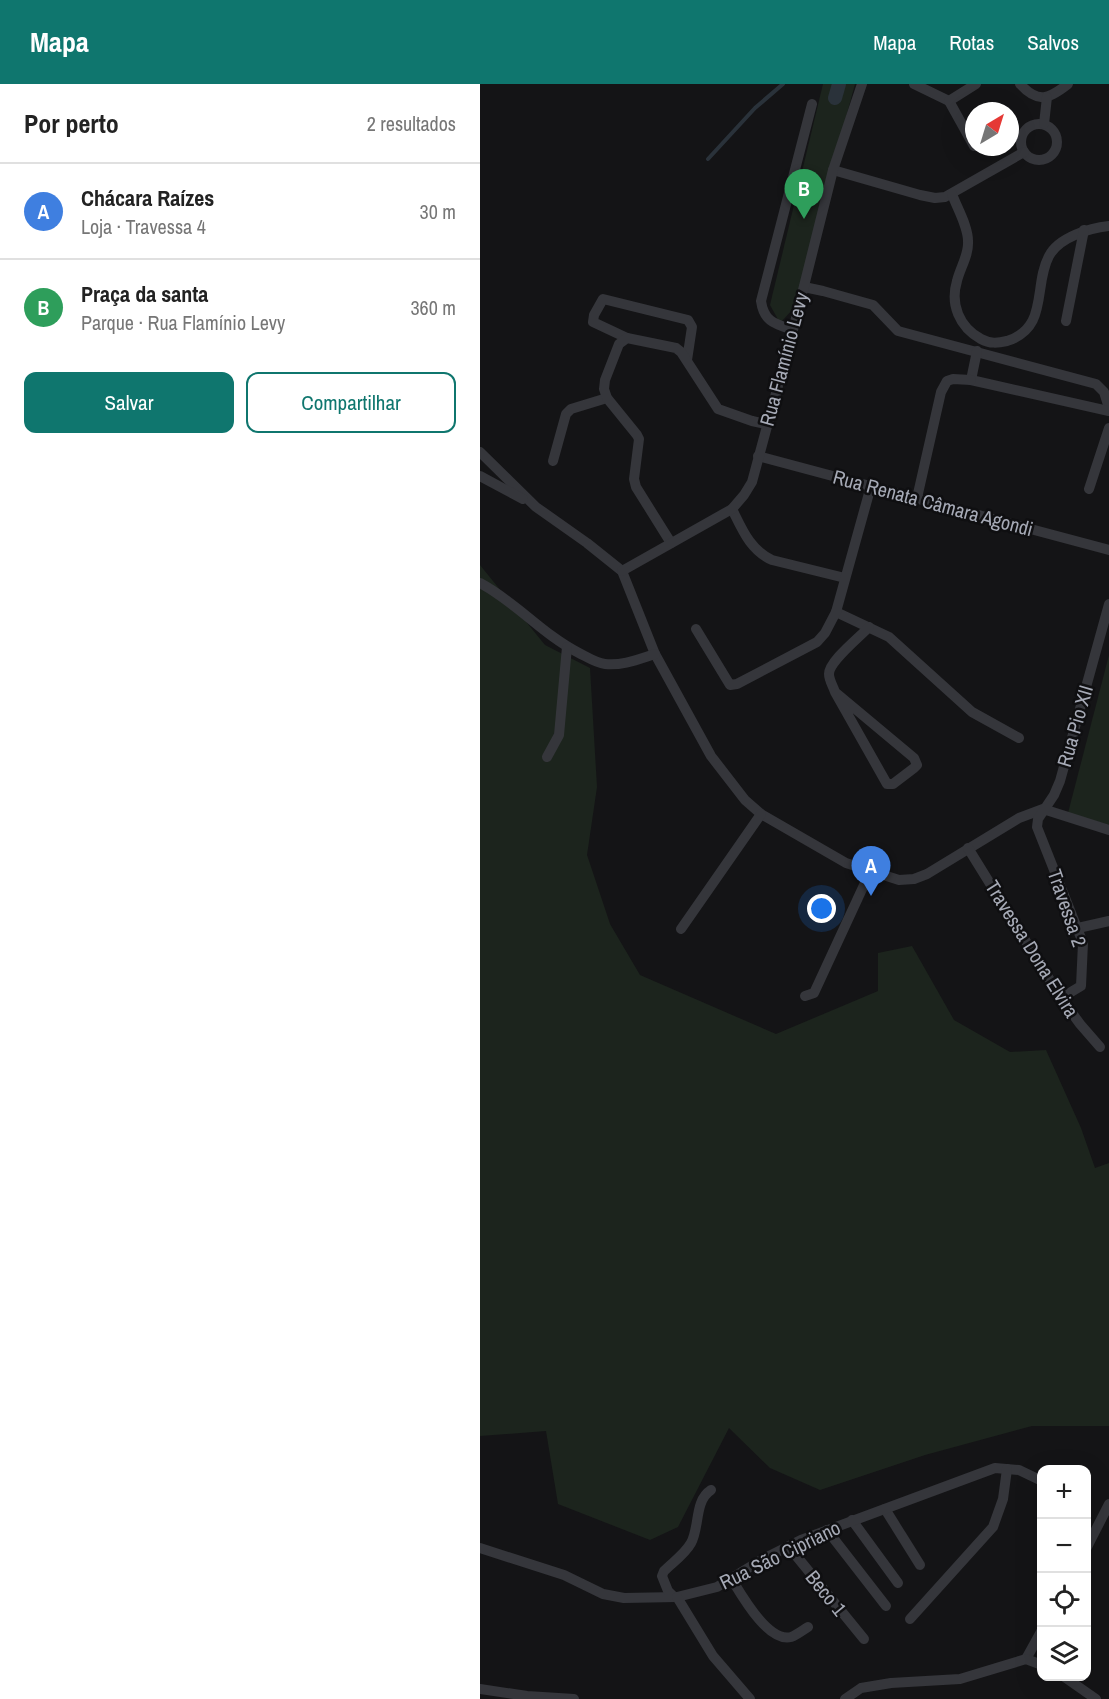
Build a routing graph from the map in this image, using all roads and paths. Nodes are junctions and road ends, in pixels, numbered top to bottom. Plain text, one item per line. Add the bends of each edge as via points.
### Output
1 (862, 84) edge
2 (914, 84) edge
3 (976, 84) edge
4 (1020, 84) edge
5 (1068, 84) edge
6 (1047, 97) junction
7 (949, 101) junction
8 (812, 104) dead end
9 (1044, 124) junction
10 (965, 130) edge
11 (1024, 152) junction
12 (833, 170) junction
13 (952, 194) junction
14 (1109, 226) edge
15 (1084, 230) junction
16 (804, 287) junction
17 (1066, 321) dead end
18 (793, 330) junction
19 (627, 338) junction
20 (977, 351) junction
21 (687, 360) junction
22 (971, 380) junction
23 (607, 398) junction
24 (1109, 410) edge
25 (766, 424) junction
26 (1109, 428) edge
27 (480, 452) edge
28 (758, 456) junction
29 (553, 460) dead end
30 (480, 476) edge
31 (872, 486) junction
32 (1089, 489) dead end
33 (917, 498) junction
34 (536, 507) junction
35 (732, 508) junction
36 (671, 543) junction
37 (1109, 550) edge
38 (622, 571) junction
39 (845, 578) junction
40 (480, 582) edge
41 (1109, 604) edge
42 (836, 612) junction
43 (869, 627) junction
44 (696, 628) dead end
45 (567, 647) junction
46 (655, 654) junction
47 (835, 692) junction
48 (1018, 738) dead end
49 (547, 758) dead end
50 (1043, 809) junction
51 (761, 814) junction
52 (1109, 830) edge
53 (968, 848) junction
54 (870, 872) junction
55 (1109, 921) edge
56 (1078, 928) junction
57 (681, 929) dead end
58 (805, 996) dead end
59 (1061, 998) junction
60 (1100, 1047) dead end
61 (1007, 1469) junction
62 (1037, 1479) edge
63 (711, 1490) dead end
64 (1109, 1504) edge
65 (885, 1509) junction
66 (852, 1520) junction
67 (1104, 1523) edge
68 (827, 1530) junction
69 (1091, 1542) edge
70 (789, 1547) junction
71 (480, 1548) edge
72 (920, 1565) dead end
73 (731, 1578) junction
74 (898, 1583) dead end
75 (676, 1597) junction
76 (886, 1606) dead end
77 (910, 1619) dead end
78 (808, 1627) dead end
79 (1037, 1638) edge
80 (864, 1639) dead end
81 (1026, 1659) junction
82 (1037, 1663) edge
83 (1069, 1681) edge
84 (480, 1689) edge
85 (527, 1697) edge
86 (574, 1699) edge
87 (750, 1699) edge
88 (845, 1699) edge
89 (1096, 1699) edge

1 - 12 street, Rua Flamínio Levy
2 - 7 street
3 - 7 street
4 - 6 street via 1032,95
5 - 6 street
6 - 9 street
7 - 10 street
8 - 18 street via 761,301 768,320
9 - 11 street via 1036,124 1022,135
9 - 11 street via 1057,137 1054,154 1038,160
11 - 13 street
12 - 13 street via 920,195 935,198
12 - 16 street, Rua Flamínio Levy
13 - 15 street via 968,237 954,306 967,328 989,342 1011,339 1028,329 1035,320 1049,257
14 - 15 street
15 - 17 street
16 - 18 street, Rua Flamínio Levy
16 - 20 street via 873,305 898,331
18 - 25 street, Rua Flamínio Levy
19 - 21 street via 676,348
19 - 21 street via 593,322 603,299 688,320 692,327
19 - 23 street via 619,344 605,380
20 - 22 street
20 - 24 street via 1096,384 1104,392
21 - 25 street via 718,409
22 - 24 street
22 - 33 street via 947,381 941,392
23 - 29 street via 566,414
23 - 36 street via 639,439 636,487
25 - 28 street, Rua Flamínio Levy
26 - 32 street
27 - 34 street
28 - 31 street, Rua Renata Câmara Agondi
28 - 35 street, Rua Flamínio Levy via 752,482
30 - 34 street
31 - 33 street, Rua Renata Câmara Agondi
31 - 39 street
33 - 37 street, Rua Renata Câmara Agondi
34 - 38 street
35 - 36 street, Rua Flamínio Levy
35 - 39 street via 746,536 764,556
36 - 38 street, Rua Flamínio Levy
38 - 46 street
39 - 42 street
40 - 45 street
41 - 50 street, Rua Pio XII via 1066,761 1054,795
42 - 43 street
42 - 44 street via 817,642 730,685
43 - 47 street via 829,671
43 - 48 street via 889,637 972,712
45 - 46 street via 603,664
45 - 49 street via 559,735
46 - 51 street via 711,756 739,794
47 - 47 street via 914,758 917,765 893,784 887,784
50 - 52 street
50 - 53 street via 1019,818
50 - 56 street, Travessa 2 via 1038,819 1040,834
51 - 54 street via 846,863
51 - 57 street
53 - 54 street via 914,879 899,880
53 - 59 street, Travessa Dona Elvira
54 - 58 street via 814,993
55 - 56 street
56 - 59 street, Travessa 2 via 1084,950 1082,983
59 - 60 street, Travessa Dona Elvira
61 - 62 street, Rua São Cipriano
61 - 65 street, Rua São Cipriano via 995,1468
61 - 77 street via 993,1527
63 - 75 street via 700,1504 692,1542 662,1576
64 - 67 street
65 - 66 street, Rua São Cipriano
65 - 72 street
66 - 68 street, Rua São Cipriano
66 - 74 street
67 - 69 street
68 - 70 street, Rua São Cipriano
68 - 76 street
70 - 73 street, Rua São Cipriano
70 - 80 street, Beco 1
71 - 75 street, Rua São Cipriano via 564,1575 603,1594 624,1598
73 - 75 street, Rua São Cipriano via 717,1587
73 - 78 street via 753,1612 772,1632 791,1637
75 - 87 street via 713,1656
79 - 81 street
81 - 82 street
81 - 88 street via 960,1679 861,1688
83 - 89 street
84 - 85 street
85 - 86 street

